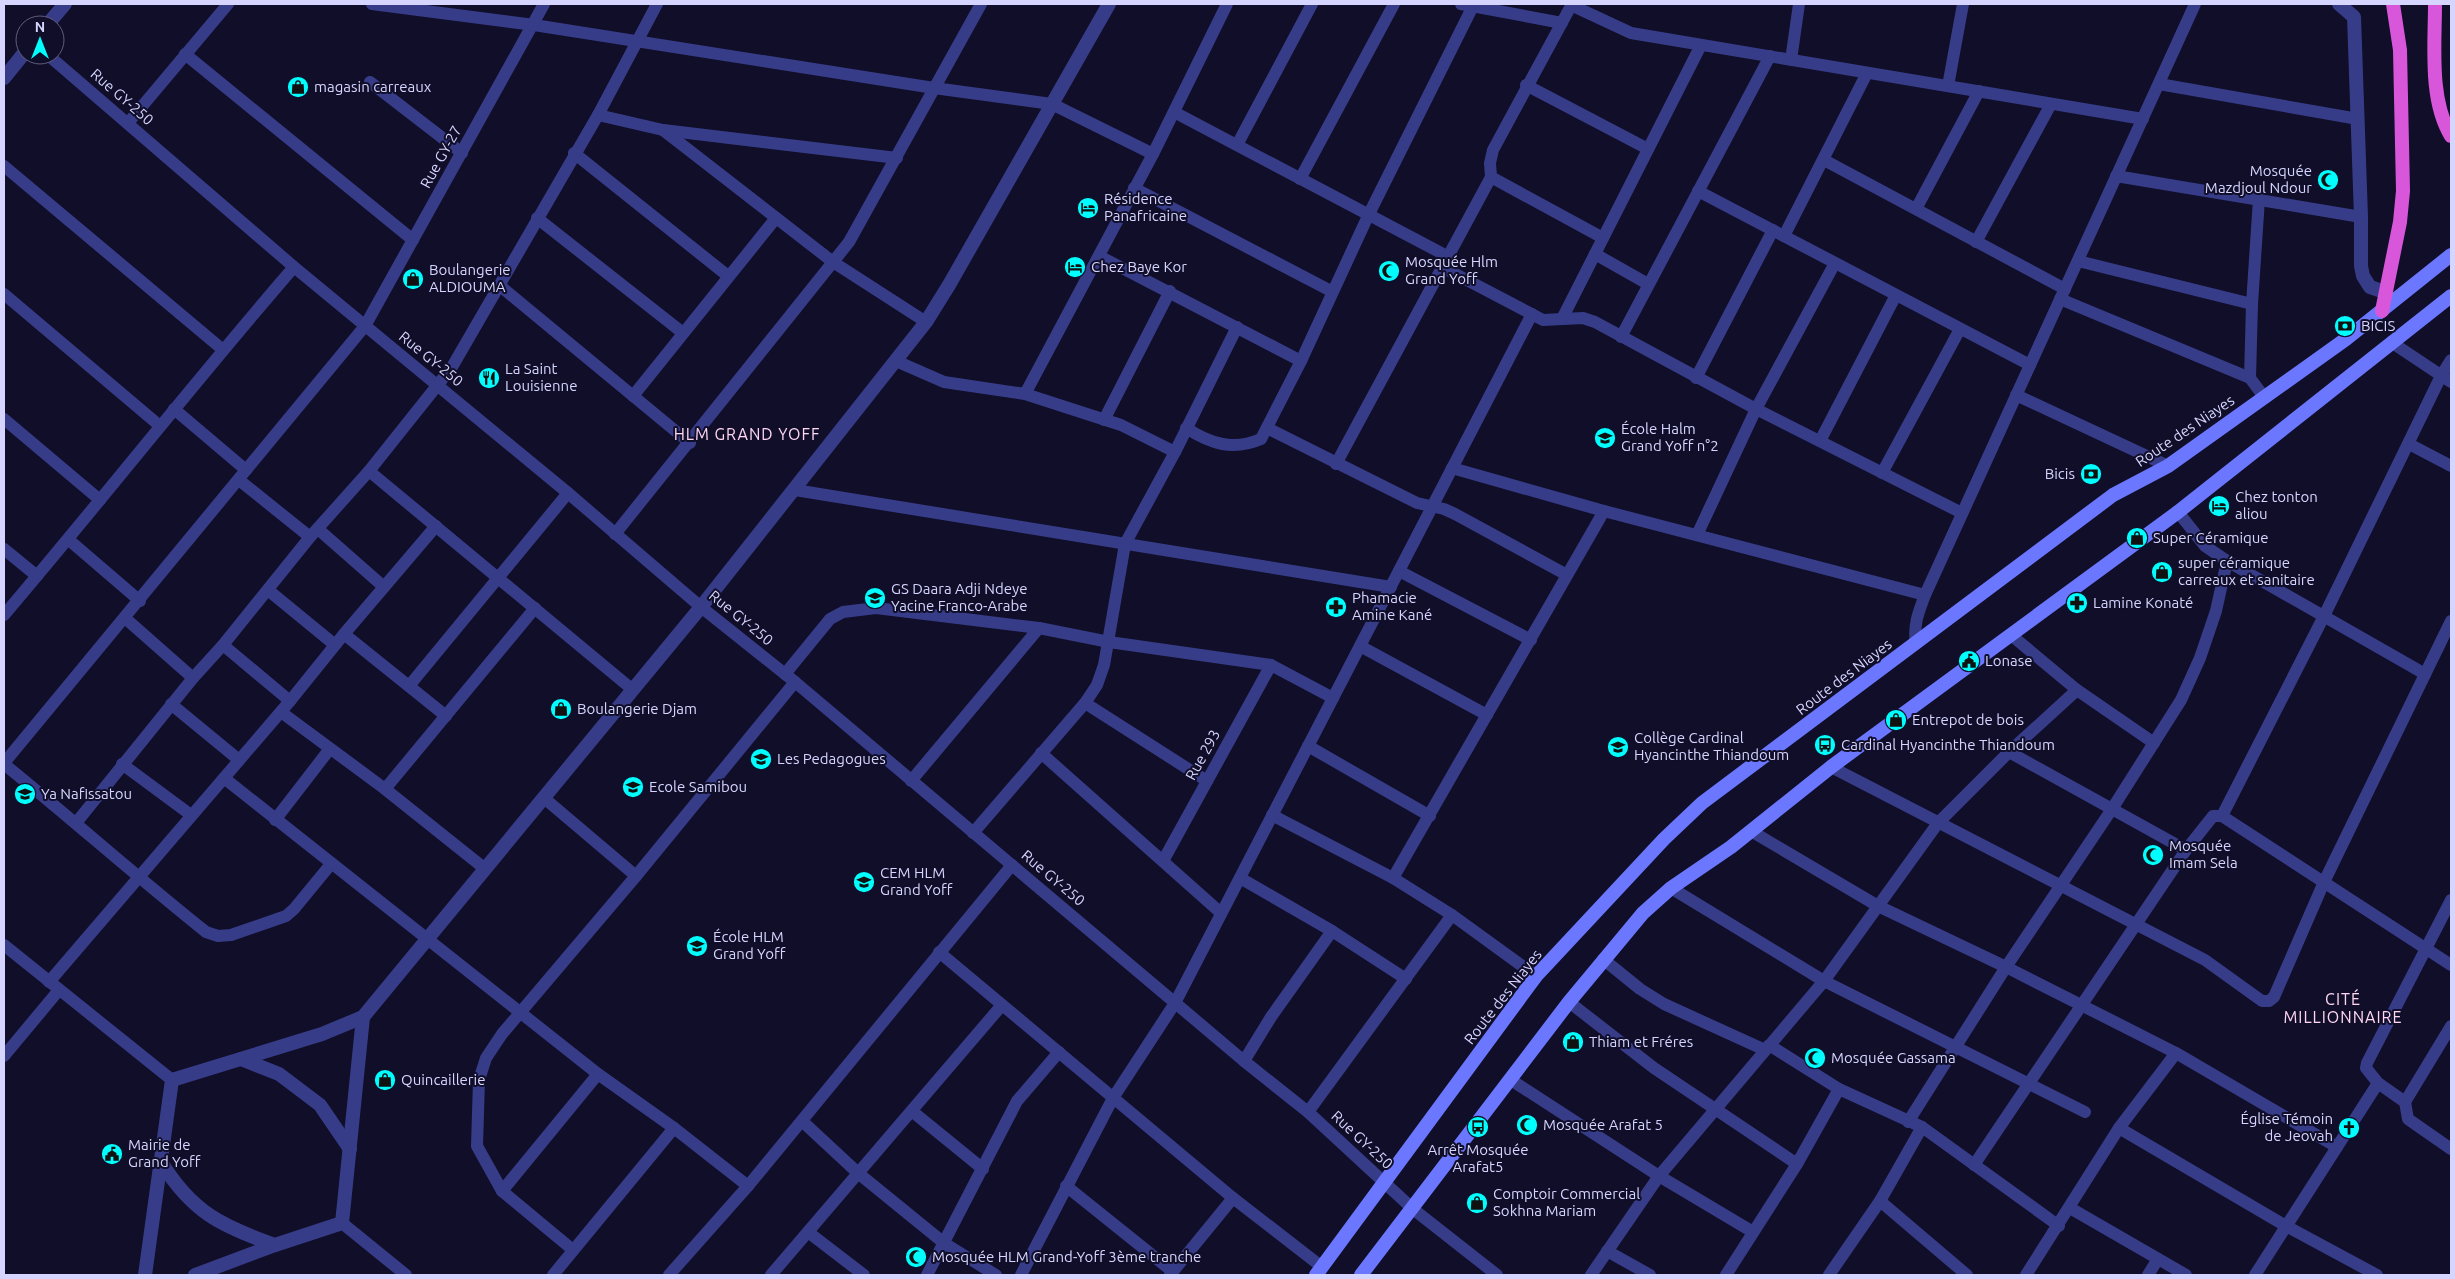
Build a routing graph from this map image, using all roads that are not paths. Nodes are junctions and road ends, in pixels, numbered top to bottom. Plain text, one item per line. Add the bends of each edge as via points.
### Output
1 (228, 4) edge
2 (372, 4) edge
3 (544, 4) edge
4 (657, 4) edge
5 (982, 4) edge
6 (1109, 4) edge
7 (1227, 4) edge
8 (1312, 4) edge
9 (1394, 4) edge
10 (1571, 4) edge
11 (1799, 4) edge
12 (1962, 4) edge
13 (2195, 4) edge
14 (2339, 4) edge
15 (2393, 4) edge
16 (2435, 4) edge
17 (1467, 5) edge
18 (432, 8) edge
19 (1562, 23) junction
20 (534, 25) junction
21 (637, 43) junction
22 (1701, 45) junction
23 (186, 54) junction
24 (1770, 56) junction
25 (1791, 60) junction
26 (15, 64) edge
27 (60, 65) edge
28 (1867, 73) junction
29 (4, 78) edge
30 (370, 82) dead end
31 (2159, 84) junction
32 (1526, 85) junction
33 (1948, 86) junction
34 (934, 88) junction
35 (1979, 91) junction
36 (1052, 104) junction
37 (2051, 104) junction
38 (1174, 112) junction
39 (598, 115) junction
40 (2142, 119) junction
41 (2358, 119) junction
42 (128, 123) junction
43 (663, 130) junction
44 (2451, 136) edge
45 (1237, 145) junction
46 (1648, 149) junction
47 (462, 153) junction
48 (574, 154) junction
49 (1152, 154) junction
50 (897, 158) junction
51 (1824, 160) junction
52 (4, 166) edge
53 (2116, 176) junction
54 (1491, 177) junction
55 (1300, 180) junction
56 (1134, 188) junction
57 (1698, 190) junction
58 (2259, 199) junction
59 (1916, 208) junction
60 (1368, 216) junction
61 (2362, 216) junction
62 (537, 218) junction
63 (776, 218) junction
64 (1778, 233) junction
65 (1603, 238) junction
66 (413, 240) junction
67 (1976, 242) junction
68 (1595, 254) junction
69 (2451, 255) edge
70 (1099, 256) junction
71 (2078, 260) junction
72 (833, 262) junction
73 (1444, 262) junction
74 (1835, 263) junction
75 (294, 267) junction
76 (728, 276) junction
77 (1648, 284) junction
78 (499, 285) junction
79 (1170, 291) junction
80 (1331, 291) junction
81 (2385, 292) junction
82 (4, 294) edge
83 (2062, 294) junction
84 (1896, 295) junction
85 (2451, 296) edge
86 (2252, 304) junction
87 (2382, 312) junction
88 (1532, 314) junction
89 (1562, 319) junction
90 (926, 322) junction
91 (365, 326) junction
92 (1237, 327) junction
93 (1960, 329) junction
94 (683, 333) junction
95 (1621, 337) junction
96 (2391, 342) junction
97 (222, 349) junction
98 (2451, 360) edge
99 (896, 361) junction
100 (1301, 361) junction
101 (2030, 365) junction
102 (1696, 378) junction
103 (2250, 378) junction
104 (2446, 379) edge
105 (438, 385) junction
106 (1025, 394) junction
107 (2016, 395) junction
108 (634, 396) junction
109 (2264, 397) junction
110 (174, 409) junction
111 (1756, 409) junction
112 (4, 419) edge
113 (1104, 420) junction
114 (160, 426) junction
115 (1186, 428) junction
116 (1267, 428) junction
117 (1820, 441) junction
118 (690, 443) junction
119 (2409, 444) junction
120 (1175, 452) junction
121 (1336, 464) junction
122 (2168, 466) junction
123 (2451, 466) edge
124 (1452, 468) junction
125 (369, 470) junction
126 (1882, 473) junction
127 (242, 475) junction
128 (795, 490) junction
129 (568, 494) junction
130 (100, 500) junction
131 (1432, 507) junction
132 (1604, 511) junction
133 (2178, 512) junction
134 (1962, 513) junction
135 (436, 526) junction
136 (314, 533) junction
137 (615, 534) junction
138 (1698, 535) junction
139 (69, 540) junction
140 (1125, 544) junction
141 (4, 549) edge
142 (2226, 561) junction
143 (1399, 571) junction
144 (1567, 575) junction
145 (37, 576) junction
146 (499, 578) junction
147 (384, 587) junction
148 (1390, 587) junction
149 (268, 590) junction
150 (1925, 595) junction
151 (140, 601) junction
152 (701, 607) junction
153 (535, 608) junction
154 (4, 615) edge
155 (2324, 616) junction
156 (125, 618) junction
157 (2451, 621) edge
158 (1039, 628) junction
159 (344, 634) junction
160 (2011, 635) junction
161 (1531, 640) junction
162 (1110, 642) junction
163 (1916, 643) junction
164 (223, 645) junction
165 (335, 645) junction
166 (1360, 646) junction
167 (1271, 665) junction
168 (2425, 674) junction
169 (193, 678) junction
170 (790, 678) junction
171 (410, 686) junction
172 (633, 690) junction
173 (2077, 690) junction
174 (1333, 698) junction
175 (290, 701) junction
176 (1085, 703) junction
177 (172, 704) junction
178 (281, 712) junction
179 (1487, 715) junction
180 (446, 716) junction
181 (2154, 743) junction
182 (1308, 746) junction
183 (329, 750) junction
184 (2009, 752) junction
185 (1041, 753) junction
186 (239, 760) junction
187 (4, 763) edge
188 (122, 764) junction
189 (1831, 767) junction
190 (224, 778) junction
191 (911, 782) junction
192 (1207, 782) junction
193 (385, 789) junction
194 (544, 798) junction
195 (2112, 809) junction
196 (191, 815) junction
197 (1272, 815) junction
198 (1430, 816) junction
199 (2222, 816) junction
200 (275, 820) junction
201 (76, 823) junction
202 (1938, 823) junction
203 (1751, 831) junction
204 (973, 833) junction
205 (2186, 850) junction
206 (1163, 861) junction
207 (331, 864) junction
208 (1012, 865) junction
209 (484, 868) junction
210 (636, 876) junction
211 (138, 878) junction
212 (1240, 878) junction
213 (1393, 878) junction
214 (2324, 882) junction
215 (2061, 885) junction
216 (1671, 888) junction
217 (2451, 900) edge
218 (1878, 906) junction
219 (1222, 913) junction
220 (1452, 915) junction
221 (2136, 924) junction
222 (1332, 932) junction
223 (428, 939) junction
224 (4, 945) edge
225 (2426, 948) junction
226 (939, 952) junction
227 (1603, 959) junction
228 (2451, 965) edge
229 (2006, 967) junction
230 (1536, 976) junction
231 (1406, 979) junction
232 (1824, 981) junction
233 (54, 986) junction
234 (1175, 1002) junction
235 (1569, 1002) junction
236 (1002, 1005) junction
237 (2081, 1006) junction
238 (521, 1012) junction
239 (363, 1017) junction
240 (2451, 1026) edge
241 (1767, 1047) junction
242 (1955, 1047) junction
243 (1059, 1052) junction
244 (2176, 1053) junction
245 (4, 1056) edge
246 (241, 1059) junction
247 (1244, 1061) junction
248 (598, 1074) junction
249 (172, 1080) junction
250 (1511, 1080) junction
251 (2378, 1083) junction
252 (2028, 1084) junction
253 (1839, 1089) junction
254 (1113, 1098) junction
255 (2405, 1102) junction
256 (1717, 1109) junction
257 (913, 1112) junction
258 (1308, 1112) junction
259 (2085, 1112) dead end
260 (802, 1121) junction
261 (1908, 1122) junction
262 (1922, 1127) junction
263 (674, 1128) junction
264 (2119, 1128) junction
265 (2337, 1147) junction
266 (350, 1149) junction
267 (2451, 1149) edge
268 (161, 1162) junction
269 (1797, 1164) junction
270 (1974, 1165) junction
271 (983, 1168) junction
272 (858, 1173) junction
273 (1659, 1176) junction
274 (1385, 1183) junction
275 (748, 1186) junction
276 (1066, 1186) junction
277 (502, 1191) junction
278 (1233, 1198) junction
279 (1880, 1201) junction
280 (2070, 1208) junction
281 (1413, 1209) junction
282 (342, 1223) junction
283 (2059, 1226) junction
284 (2286, 1226) junction
285 (808, 1232) junction
286 (1753, 1232) junction
287 (944, 1243) junction
288 (275, 1245) junction
289 (573, 1250) junction
290 (1607, 1251) junction
291 (2158, 1259) junction
292 (1319, 1271) edge
293 (1171, 1273) edge
294 (1023, 1274) edge
295 (145, 1275) edge
296 (195, 1275) edge
297 (406, 1275) edge
298 (553, 1275) edge
299 (669, 1275) edge
300 (771, 1275) edge
301 (864, 1275) edge
302 (927, 1275) edge
303 (996, 1275) edge
304 (1361, 1275) edge
305 (1497, 1275) edge
306 (1591, 1275) edge
307 (1650, 1275) edge
308 (1726, 1275) edge
309 (1829, 1275) edge
310 (1966, 1275) edge
311 (2026, 1275) edge
312 (2148, 1275) edge
313 (2186, 1275) edge
314 (2255, 1275) edge
315 (2377, 1275) edge

1 - 23 street
2 - 18 street
3 - 20 street, Rue GY-27
4 - 21 street
5 - 34 street
6 - 36 street
7 - 38 street
8 - 45 street
9 - 55 street
10 - 19 street
10 - 22 street via 1631,33
11 - 25 street
12 - 33 street
13 - 31 street
14 - 41 street via 2354,16
15 - 81 highway via 2400,50 2403,191
16 - 44 highway via 2436,94
17 - 19 street
17 - 60 street
18 - 20 street
19 - 32 street
20 - 21 street
20 - 47 street, Rue GY-27
21 - 34 street
21 - 39 street
22 - 24 street
22 - 46 street
23 - 42 street
23 - 66 street
24 - 25 street
24 - 57 street
25 - 28 street
26 - 29 street
27 - 42 street, Rue GY-250
28 - 33 street
28 - 51 street
30 - 47 street
31 - 40 street
31 - 41 street
32 - 46 street
32 - 54 street via 1493,150
33 - 35 street
34 - 36 street
34 - 50 street
35 - 37 street
35 - 59 street
36 - 49 street
36 - 90 street
37 - 40 street
37 - 67 street
38 - 45 street
38 - 49 street
39 - 43 street
39 - 48 street
40 - 53 street
41 - 61 street
42 - 75 street, Rue GY-250
43 - 50 street
43 - 63 street
45 - 55 street
46 - 65 street
47 - 66 street, Rue GY-27
48 - 62 street
48 - 76 street
49 - 56 street
50 - 72 street via 849,242
51 - 59 street
51 - 64 street
52 - 97 street
53 - 58 street
53 - 71 street
54 - 65 street
54 - 73 street
55 - 60 street
56 - 70 street
56 - 80 street
57 - 64 street
57 - 77 street
58 - 61 street
58 - 86 street
59 - 67 street
60 - 73 street
60 - 80 street
61 - 81 street via 2360,256 2363,276 2370,287
62 - 78 street
62 - 94 street
63 - 72 street
63 - 76 street
64 - 74 street
64 - 102 street
65 - 68 street
66 - 91 street, Rue GY-27
67 - 83 street
68 - 77 street
68 - 89 street
69 - 87 main road, Route des Niayes
70 - 79 street
70 - 106 street
71 - 83 street
71 - 86 street
72 - 90 street
72 - 118 street
73 - 88 street
73 - 121 street
74 - 84 street
74 - 111 street
75 - 91 street, Rue GY-250
75 - 97 street
76 - 94 street
77 - 95 street
78 - 105 street via 452,367
78 - 108 street
79 - 92 street
79 - 113 street
80 - 100 street
81 - 87 highway
82 - 114 street
83 - 101 street
83 - 103 street
84 - 93 street
84 - 117 street
85 - 96 main road
86 - 103 street
87 - 109 main road, Route des Niayes
88 - 89 street via 1543,320
88 - 124 street
89 - 95 street via 1582,318
90 - 99 street
91 - 105 street, Rue GY-250
91 - 127 street, Rue GY-27
92 - 100 street
92 - 115 street
93 - 101 street
93 - 126 street
94 - 108 street
95 - 102 street
96 - 104 street
96 - 133 main road
97 - 110 street
98 - 104 street
99 - 106 street via 944,382
99 - 128 street
100 - 116 street
101 - 107 street
102 - 111 street
103 - 109 street
104 - 119 street
105 - 125 street
105 - 129 street, Rue GY-250
106 - 113 street
107 - 122 street
107 - 134 street
108 - 118 street
109 - 122 main road, Route des Niayes
110 - 114 street
110 - 127 street
111 - 117 street
111 - 138 street
112 - 130 street
113 - 120 street
114 - 130 street
115 - 116 street via 1204,440 1237,446 1260,439
115 - 120 street
116 - 121 street
117 - 126 street
118 - 137 street
119 - 123 street
119 - 155 street
120 - 140 street
121 - 131 street
122 - 163 main road, Route des Niayes via 2113,495
124 - 131 street
124 - 132 street
125 - 135 street
125 - 136 street
126 - 134 street
127 - 136 street
127 - 151 street, Rue GY-27
128 - 140 street
128 - 152 street
129 - 137 street, Rue GY-250
129 - 146 street
130 - 139 street
131 - 143 street
131 - 144 street via 1455,514
132 - 138 street
132 - 144 street
133 - 142 street via 2205,546
133 - 160 main road
134 - 150 street
135 - 146 street
135 - 147 street
136 - 147 street
136 - 149 street
137 - 152 street, Rue GY-250
138 - 150 street
139 - 145 street
139 - 151 street
140 - 148 street
140 - 162 street
141 - 145 street
142 - 155 street
142 - 181 street via 2216,611 2200,658 2181,700
143 - 148 street
143 - 161 street
144 - 161 street
145 - 154 street
146 - 153 street
146 - 171 street
147 - 159 street
148 - 166 street
149 - 164 street
149 - 165 street
150 - 163 street via 1917,616
151 - 156 street, Rue GY-27
152 - 170 street, Rue GY-250
152 - 172 street
153 - 172 street
153 - 180 street
155 - 168 street
155 - 199 street
156 - 169 street
156 - 187 street, Rue GY-27
157 - 168 street
158 - 162 street
158 - 170 street via 876,608 843,612 830,618
158 - 191 street
159 - 165 street
159 - 171 street
160 - 173 street
160 - 189 main road
161 - 179 street
162 - 167 street
162 - 176 street via 1096,685
163 - 230 main road, Route des Niayes via 1702,803
164 - 169 street
164 - 175 street
165 - 175 street
166 - 174 street
166 - 179 street
167 - 174 street
167 - 192 street, Rue 293
168 - 214 street
169 - 177 street
170 - 191 street, Rue GY-250
170 - 210 street
171 - 180 street
172 - 194 street
173 - 181 street
173 - 184 street
174 - 182 street
175 - 178 street
176 - 185 street
176 - 192 street
177 - 186 street
177 - 188 street
178 - 183 street
178 - 186 street
179 - 198 street
180 - 193 street
181 - 195 street
182 - 197 street
182 - 198 street
183 - 193 street
183 - 200 street
184 - 195 street
184 - 202 street
185 - 204 street
185 - 206 street
186 - 190 street
187 - 201 street
188 - 196 street
188 - 201 street
189 - 202 street
189 - 203 main road
190 - 196 street
190 - 200 street
191 - 204 street, Rue GY-250
192 - 206 street, Rue 293
193 - 209 street
194 - 209 street
194 - 210 street
195 - 205 street
195 - 215 street
196 - 211 street
197 - 212 street
197 - 213 street
198 - 213 street
199 - 205 street via 2210,817
199 - 214 street
200 - 207 street
201 - 211 street
202 - 215 street
202 - 218 street
203 - 216 main road
203 - 218 street
204 - 208 street, Rue GY-250
205 - 221 street
206 - 219 street
207 - 211 street via 286,916 231,935 218,936 206,932
207 - 223 street
208 - 226 street
208 - 234 street, Rue GY-250
209 - 223 street
210 - 238 street
211 - 233 street
212 - 219 street
212 - 222 street
213 - 220 street
214 - 221 street via 2274,997 2269,1001 2262,1001 2205,960
214 - 225 street
215 - 221 street
215 - 229 street
216 - 227 main road via 1643,913
216 - 232 street
217 - 225 street
218 - 229 street
218 - 232 street
219 - 234 street
220 - 230 street
220 - 231 street
221 - 237 street
222 - 231 street
222 - 247 street
223 - 238 street
223 - 239 street
224 - 233 street
225 - 228 street
225 - 251 street via 2367,1063 2369,1074
226 - 236 street
226 - 260 street
227 - 235 main road
227 - 241 street via 1664,1004
229 - 237 street
229 - 242 street
230 - 274 main road, Route des Niayes
231 - 258 street
232 - 241 street
232 - 242 street
233 - 245 street
233 - 249 street
234 - 247 street, Rue GY-250
234 - 254 street
235 - 250 main road
235 - 256 street via 1654,1068
236 - 243 street
236 - 257 street
237 - 244 street
237 - 252 street
238 - 248 street
238 - 277 street via 486,1058 479,1080 477,1146
239 - 246 street via 322,1034
239 - 266 street
240 - 255 street
241 - 253 street
241 - 256 street
242 - 252 street
242 - 261 street
243 - 254 street
243 - 271 street via 1017,1101
244 - 264 street
244 - 265 street
246 - 249 street
246 - 266 street via 279,1074 320,1105
247 - 258 street, Rue GY-250
248 - 263 street
248 - 277 street
249 - 268 street
250 - 273 street
250 - 281 main road
251 - 255 street
251 - 265 street
252 - 259 street
252 - 270 street
253 - 261 street
253 - 269 street
254 - 276 street
254 - 278 street
255 - 267 street via 2408,1119
256 - 269 street
256 - 273 street
257 - 271 street
257 - 272 street
258 - 274 street, Rue GY-250
260 - 272 street
260 - 275 street
261 - 262 street
262 - 270 street
262 - 279 street
263 - 275 street
263 - 289 street
264 - 280 street
264 - 284 street
265 - 284 street
266 - 282 street
268 - 288 street via 176,1187 202,1212 240,1233
268 - 295 street
269 - 286 street
270 - 283 street
271 - 287 street
272 - 285 street
272 - 287 street
273 - 286 street
273 - 290 street
274 - 281 street, Rue GY-250
274 - 292 main road, Route des Niayes
275 - 299 street
276 - 293 street
276 - 294 street
277 - 289 street
278 - 292 street
278 - 293 street
279 - 309 street
279 - 310 street
280 - 283 street
280 - 291 street
281 - 304 main road
281 - 305 street, Rue GY-250
282 - 288 street
282 - 297 street
283 - 311 street
284 - 314 street
284 - 315 street
285 - 300 street
285 - 301 street
286 - 308 street
287 - 302 street
287 - 303 street
288 - 296 street
289 - 298 street
290 - 306 street
290 - 307 street
291 - 312 street
291 - 313 street

